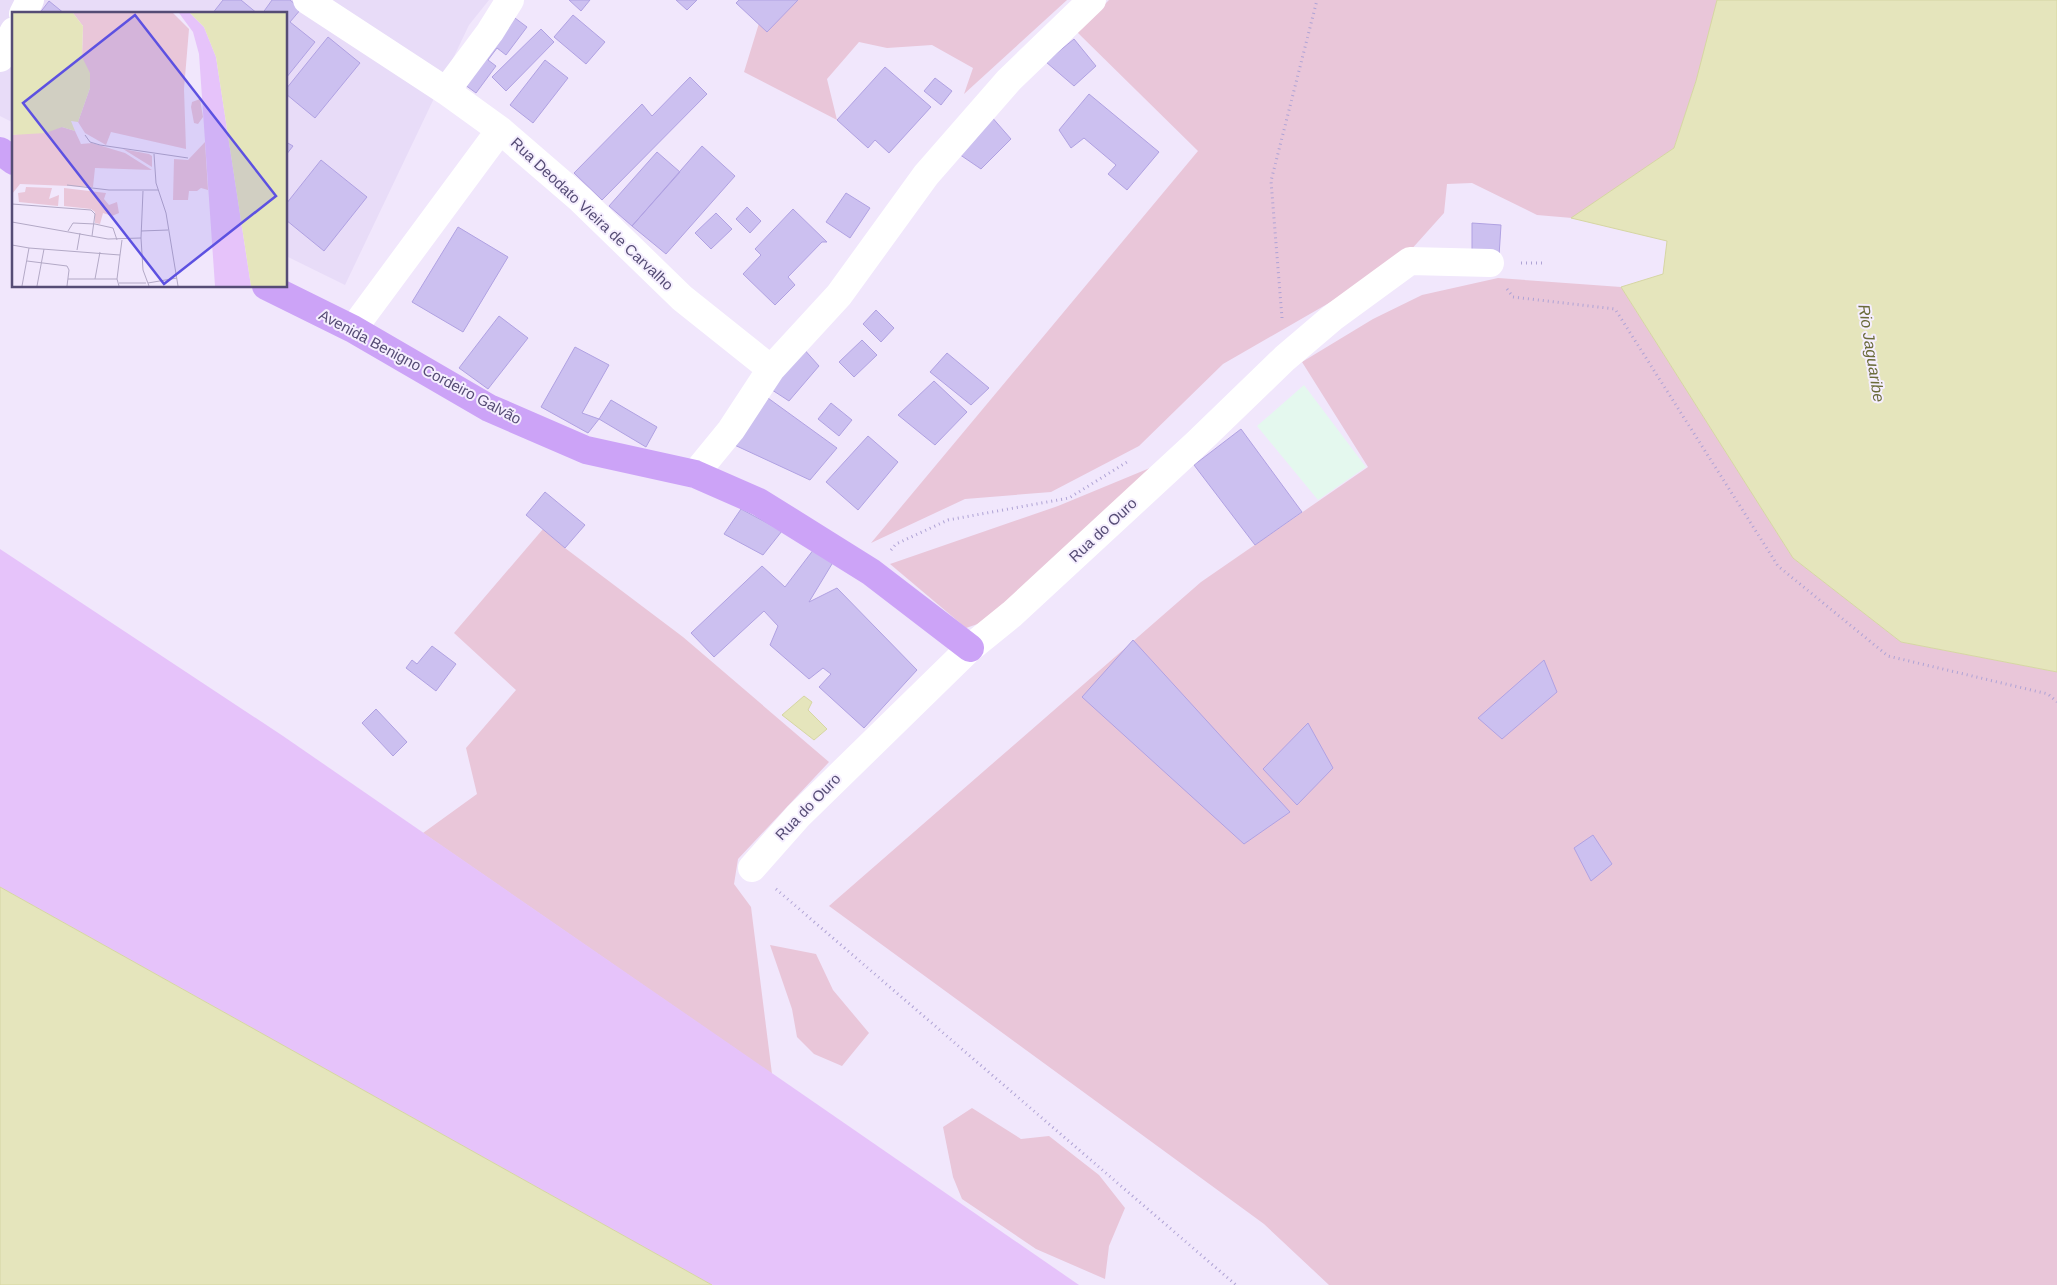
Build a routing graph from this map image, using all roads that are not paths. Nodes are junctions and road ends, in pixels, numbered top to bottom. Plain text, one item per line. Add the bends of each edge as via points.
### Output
1 (30, 0) edge
2 (307, 0) edge
3 (510, 0) edge
4 (1092, 0) edge
5 (24, 12) edge
6 (12, 36) edge
7 (0, 58) edge
8 (446, 91) junction
9 (500, 130) junction
10 (0, 151) edge
11 (12, 160) edge
12 (1490, 264) road end
13 (270, 288) edge
14 (353, 329) junction
15 (771, 369) junction
16 (695, 474) junction
17 (970, 648) junction
18 (752, 868) road end

1 - 5 street
2 - 8 street, Rua Deodato Vieira de Carvalho
3 - 8 street
4 - 15 street via 1009,80 963,130 926,175 839,295
6 - 7 street
8 - 9 street, Rua Deodato Vieira de Carvalho
9 - 14 street
9 - 15 street, Rua Deodato Vieira de Carvalho via 580,199 682,298
10 - 11 main road
12 - 17 street, Rua do Ouro via 1410,262 1332,318 1285,358 1012,614
13 - 14 main road, Avenida Benigno Cordeiro Galvão
14 - 16 main road, Avenida Benigno Cordeiro Galvão via 490,408 586,450
15 - 16 street via 731,430
16 - 17 main road, Avenida Benigno Cordeiro Galvão via 759,502 871,572
17 - 18 street, Rua do Ouro via 798,816

